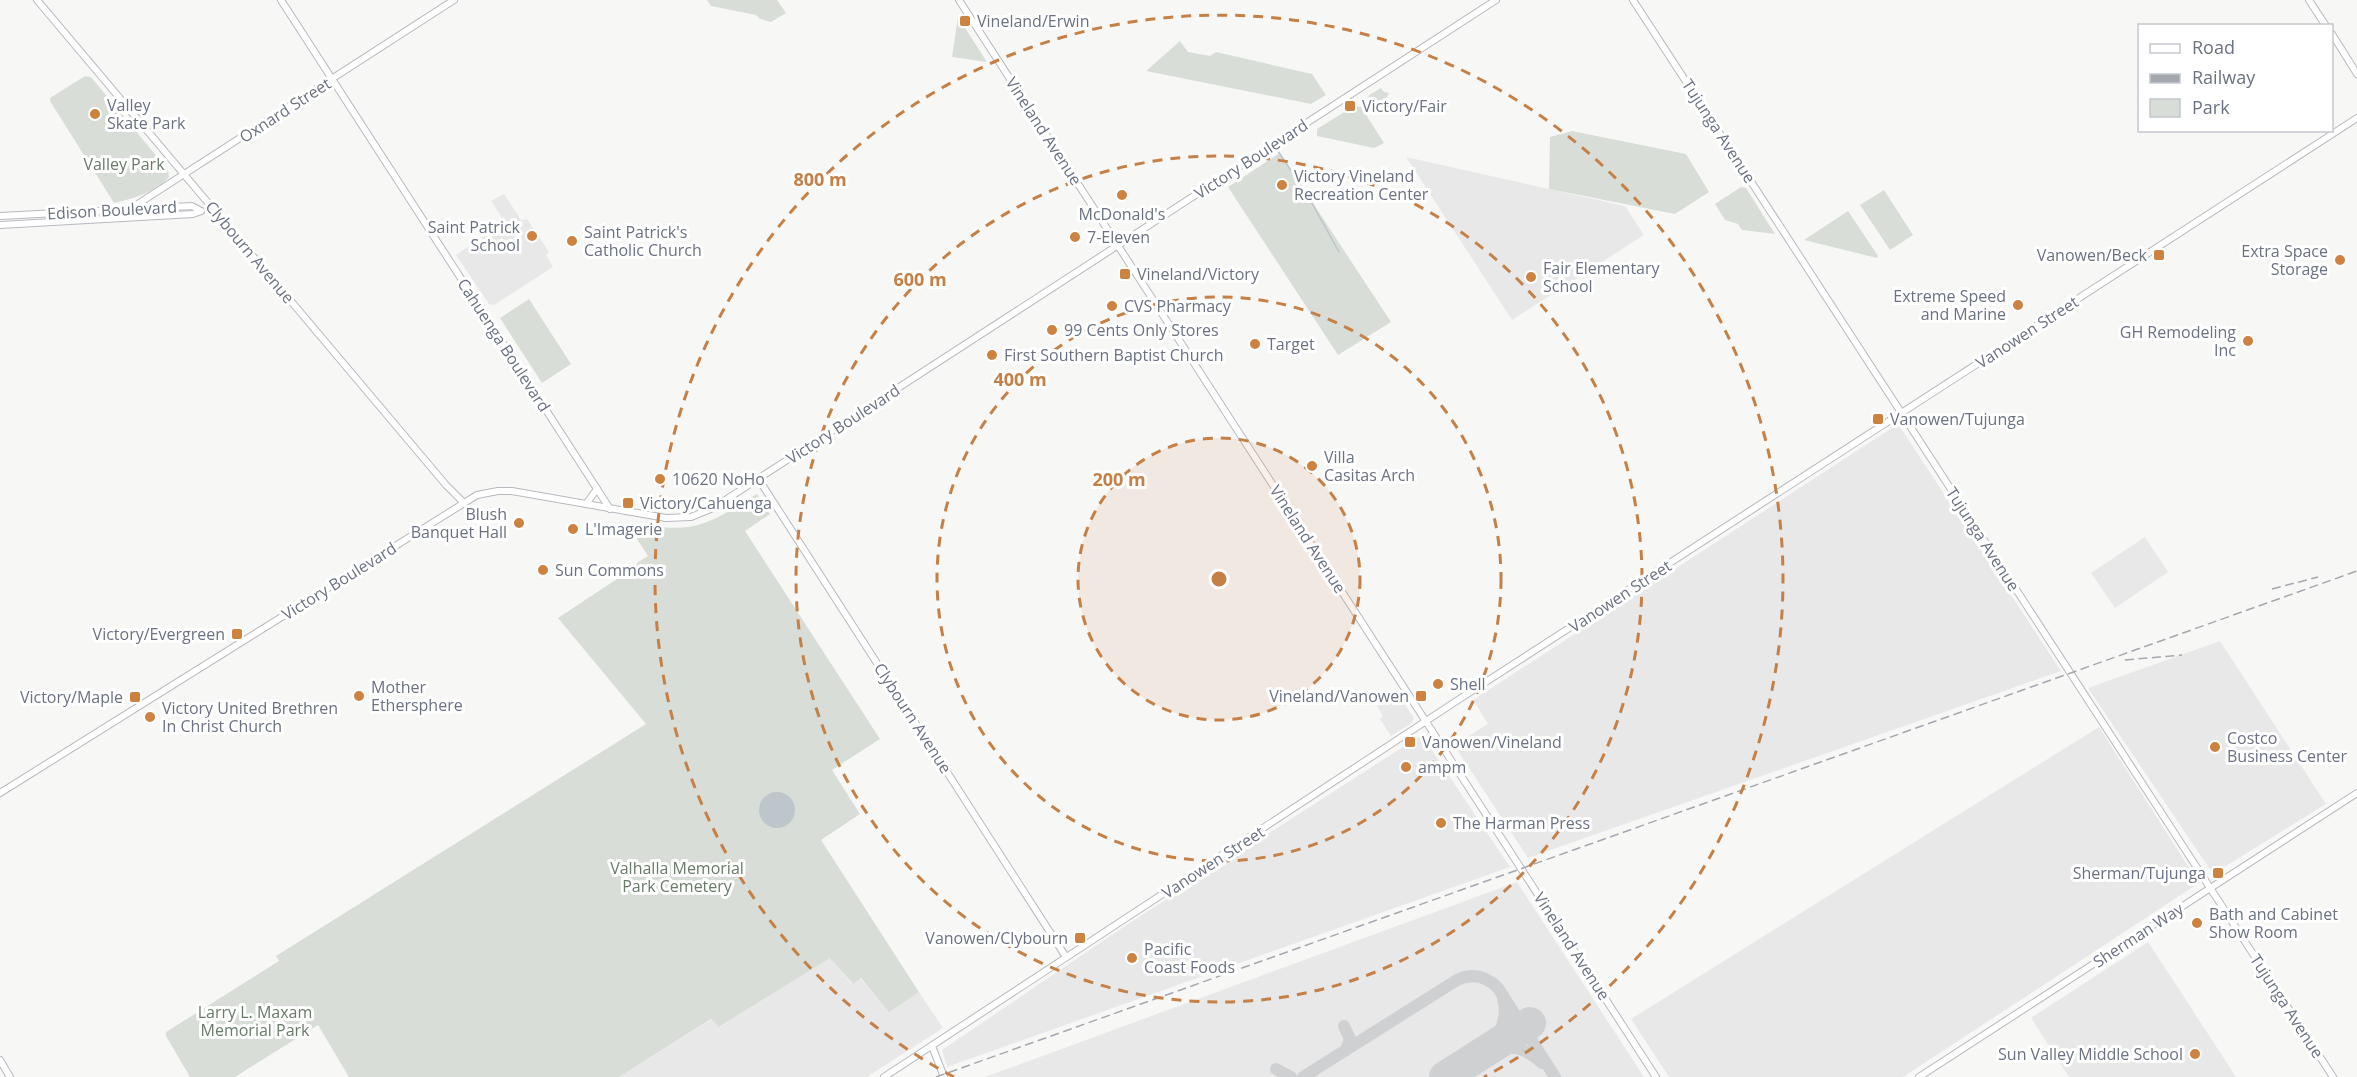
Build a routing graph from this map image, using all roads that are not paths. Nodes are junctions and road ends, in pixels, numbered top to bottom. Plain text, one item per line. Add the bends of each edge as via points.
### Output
1 (37, 0) edge
2 (281, 0) edge
3 (454, 0) edge
4 (959, 0) edge
5 (1496, 0) edge
6 (1634, 0) edge
7 (2309, 0) edge
8 (2325, 24) edge
9 (2333, 37) edge
10 (2357, 74) edge
11 (332, 79) junction
12 (2357, 118) edge
13 (184, 175) junction
14 (131, 209) junction
15 (0, 216) edge
16 (116, 218) junction
17 (0, 225) edge
18 (1118, 246) junction
19 (1902, 413) junction
20 (760, 478) junction
21 (597, 489) junction
22 (463, 502) junction
23 (586, 504) junction
24 (610, 509) junction
25 (1426, 722) junction
26 (0, 793) edge
27 (2357, 793) edge
28 (2210, 888) junction
29 (1066, 957) junction
30 (932, 1046) junction
31 (0, 1060) edge
32 (10, 1077) edge
33 (884, 1077) edge
34 (944, 1077) edge
35 (1656, 1077) edge
36 (1919, 1077) edge
37 (2333, 1077) edge

1 - 13 main road, Clybourn Avenue
2 - 11 main road, Cahuenga Boulevard
3 - 11 main road, Oxnard Street
4 - 18 main road, Vineland Avenue
5 - 18 main road, Victory Boulevard
6 - 19 main road, Tujunga Avenue
7 - 8 main road
9 - 10 main road
11 - 13 main road, Oxnard Street
11 - 21 main road, Cahuenga Boulevard
12 - 19 main road, Vanowen Street
13 - 14 main road, Oxnard Street
13 - 22 main road, Clybourn Avenue
14 - 15 main road, Edison Boulevard
14 - 16 main road, Oxnard Street
14 - 16 main road, Edison Boulevard via 192,206 201,211
16 - 17 main road, Edison Boulevard
18 - 20 main road, Victory Boulevard
18 - 25 main road, Vineland Avenue
19 - 25 main road, Vanowen Street
19 - 28 main road, Tujunga Avenue
20 - 24 main road, Victory Boulevard via 691,517 666,518
20 - 29 main road, Clybourn Avenue
21 - 23 main road
21 - 24 main road, Cahuenga Boulevard
22 - 23 main road, Victory Boulevard via 498,491
22 - 26 main road, Victory Boulevard
23 - 24 main road, Victory Boulevard
25 - 29 main road, Vanowen Street
25 - 35 main road, Vineland Avenue
27 - 28 main road, Sherman Way
28 - 36 main road, Sherman Way
28 - 37 main road, Tujunga Avenue
29 - 30 main road, Vanowen Street
30 - 33 main road, Vanowen Street
30 - 34 main road
31 - 32 main road

